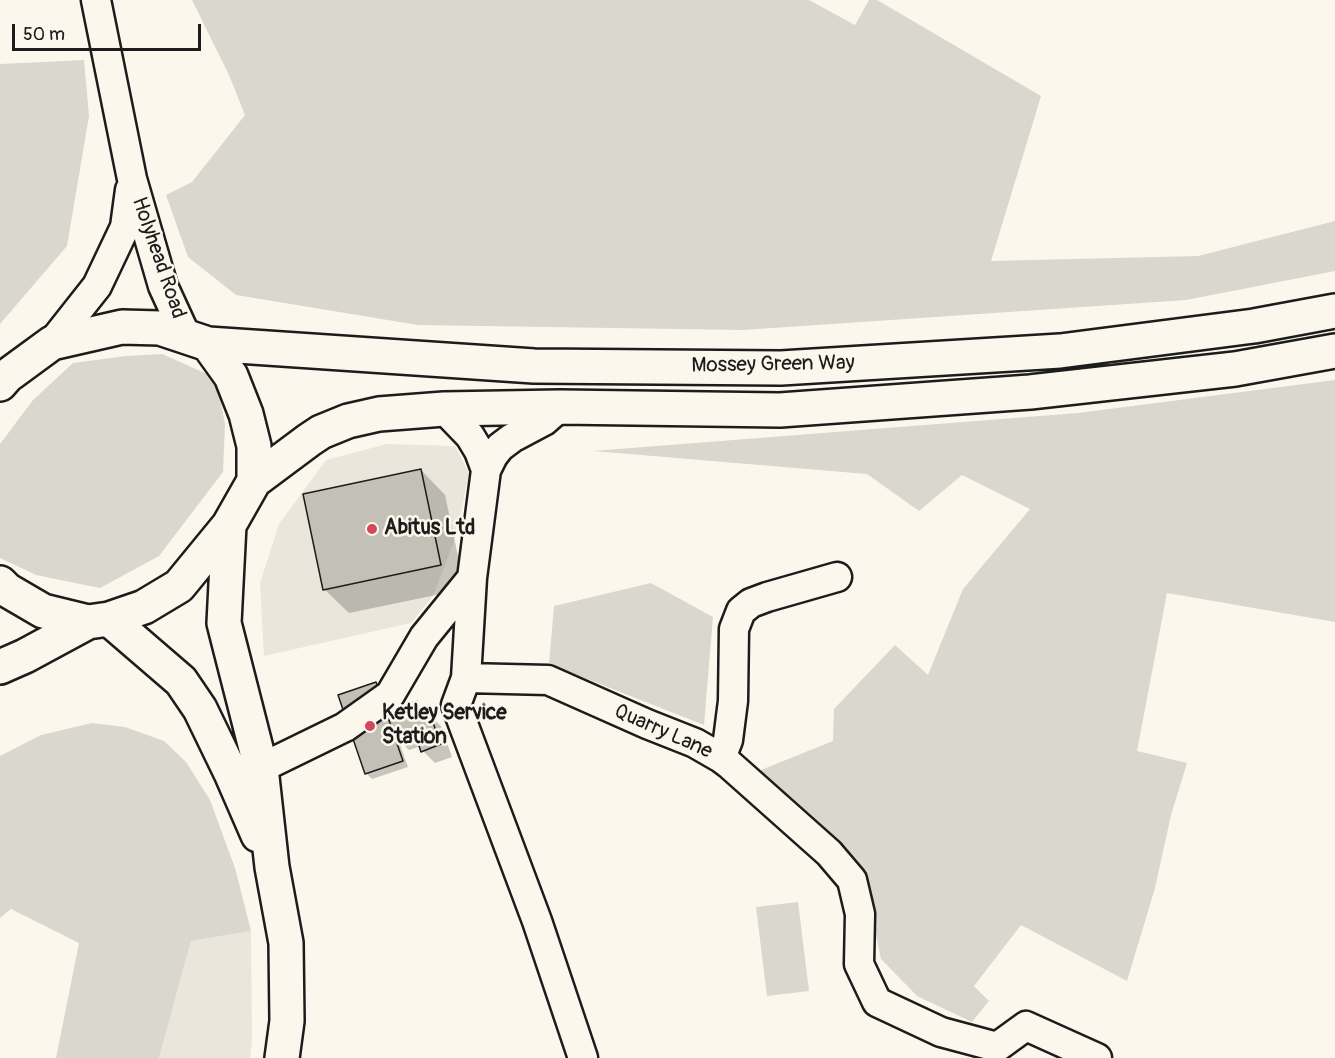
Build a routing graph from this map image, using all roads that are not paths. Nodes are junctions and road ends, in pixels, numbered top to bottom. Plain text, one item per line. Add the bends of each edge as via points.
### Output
1 (96, 0) edge
2 (132, 179) junction
3 (1335, 311) edge
4 (197, 340) junction
5 (52, 343) junction
6 (1335, 351) edge
7 (0, 384) edge
8 (560, 407) junction
9 (444, 409) junction
10 (486, 470) junction
11 (254, 481) junction
12 (229, 525) junction
13 (837, 577) dead end
14 (472, 578) junction
15 (0, 583) edge
16 (99, 621) junction
17 (0, 667) edge
18 (466, 678) junction
19 (721, 758) junction
20 (261, 768) junction
21 (272, 867) junction
22 (282, 1058) edge
23 (583, 1058) edge
24 (1097, 1058) edge

1 - 2 street, Holyhead Road
2 - 4 street, Holyhead Road via 163,286
2 - 5 street, Holyhead Road via 125,227 97,286
3 - 4 main road, Mossey Green Way via 1254,326 1060,351 781,368 534,366
4 - 5 main road, Mossey Green Way via 160,328 122,327
4 - 11 main road via 231,376 254,446
5 - 7 main road
6 - 8 main road, Mossey Green Way via 1235,369 1053,389 780,410
8 - 9 main road, Mossey Green Way
8 - 10 street via 500,447
9 - 10 street via 471,436
9 - 11 main road, Mossey Green Way via 361,417 332,426
10 - 14 street
11 - 12 main road
12 - 16 main road via 179,585 144,608
12 - 20 main road via 224,623
13 - 19 street, Quarry Lane via 767,597 741,611 734,629 734,701
14 - 18 street
14 - 20 street via 424,637 390,695 345,727
15 - 16 main road via 43,611
16 - 17 main road
16 - 21 main road via 181,681 200,709
18 - 19 street, Quarry Lane via 548,680
18 - 23 street via 456,705 537,921
19 - 24 street via 829,853 852,880 860,914 859,964 877,1002 941,1032 997,1047 1026,1026
20 - 21 main road
21 - 22 main road via 286,942 287,1021

